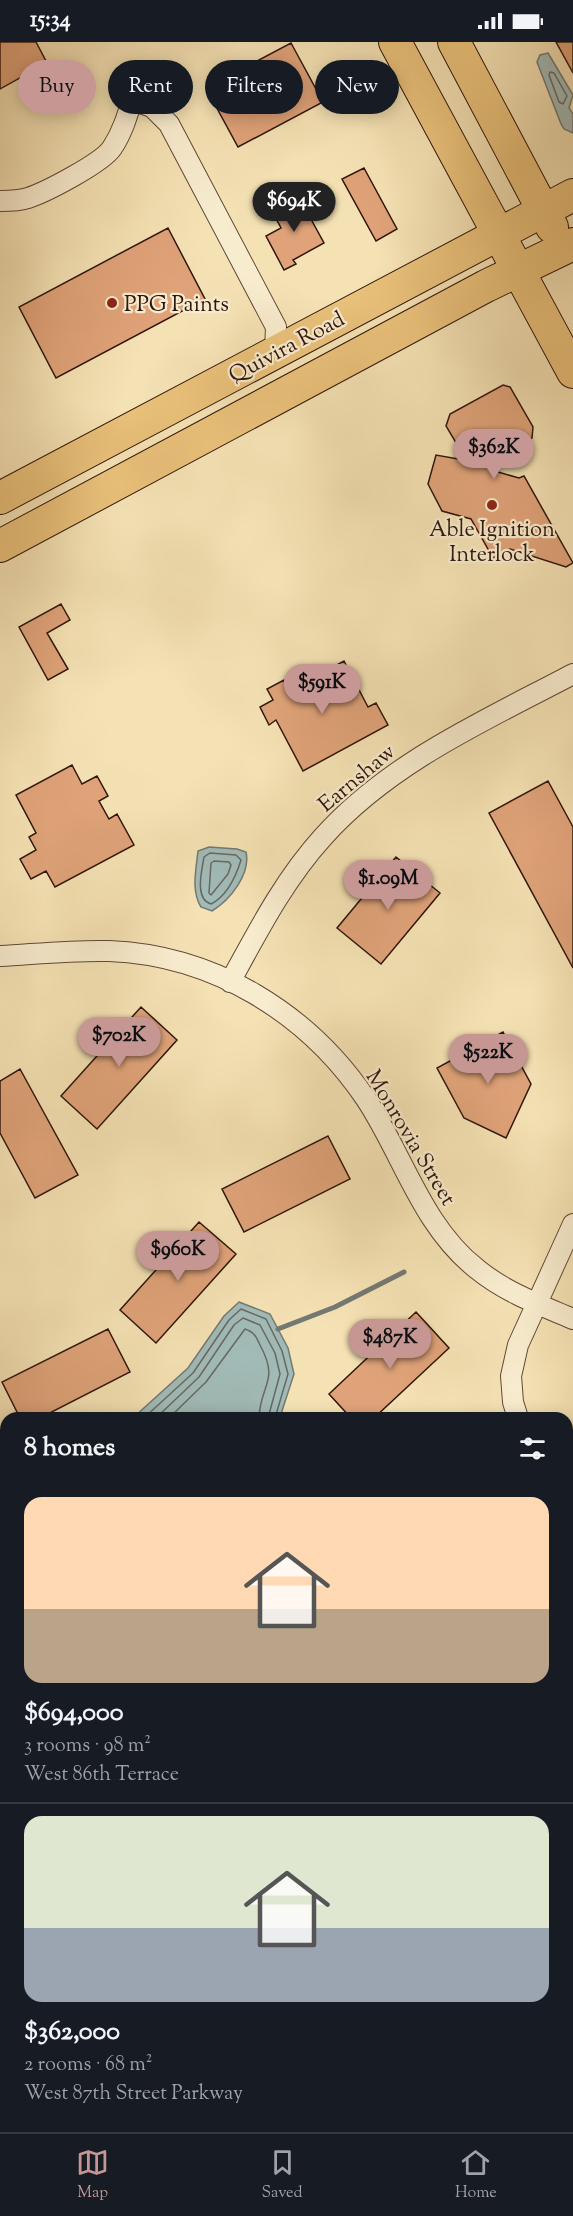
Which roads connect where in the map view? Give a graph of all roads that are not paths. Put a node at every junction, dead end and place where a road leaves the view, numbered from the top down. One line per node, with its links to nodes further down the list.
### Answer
1 (395, 42): 6 (main road)
2 (454, 42): 5 (main road)
3 (573, 195): 5 (main road, Quivira Road)
4 (0, 201): 9 (street)
5 (543, 210): 6 (main road, Quivira Road); 7 (main road)
6 (500, 234): 8 (main road); 9 (main road, Quivira Road)
7 (570, 253): 8 (main road, Quivira Road)
8 (518, 271): 10 (main road); 11 (main road, Quivira Road)
9 (275, 351): 11 (main road); 12 (main road, Quivira Road)
10 (573, 372)
11 (238, 418): 13 (main road, Quivira Road)
12 (0, 498)
13 (0, 546)
14 (573, 674): 16 (street, Earnshaw)
15 (0, 956): 16 (street, Monrovia Street)
16 (230, 982): 18 (street, Monrovia Street)
17 (573, 1224): 18 (street)
18 (537, 1304): 19 (street, Monrovia Street); 20 (street)
19 (573, 1319)
20 (516, 1412)

